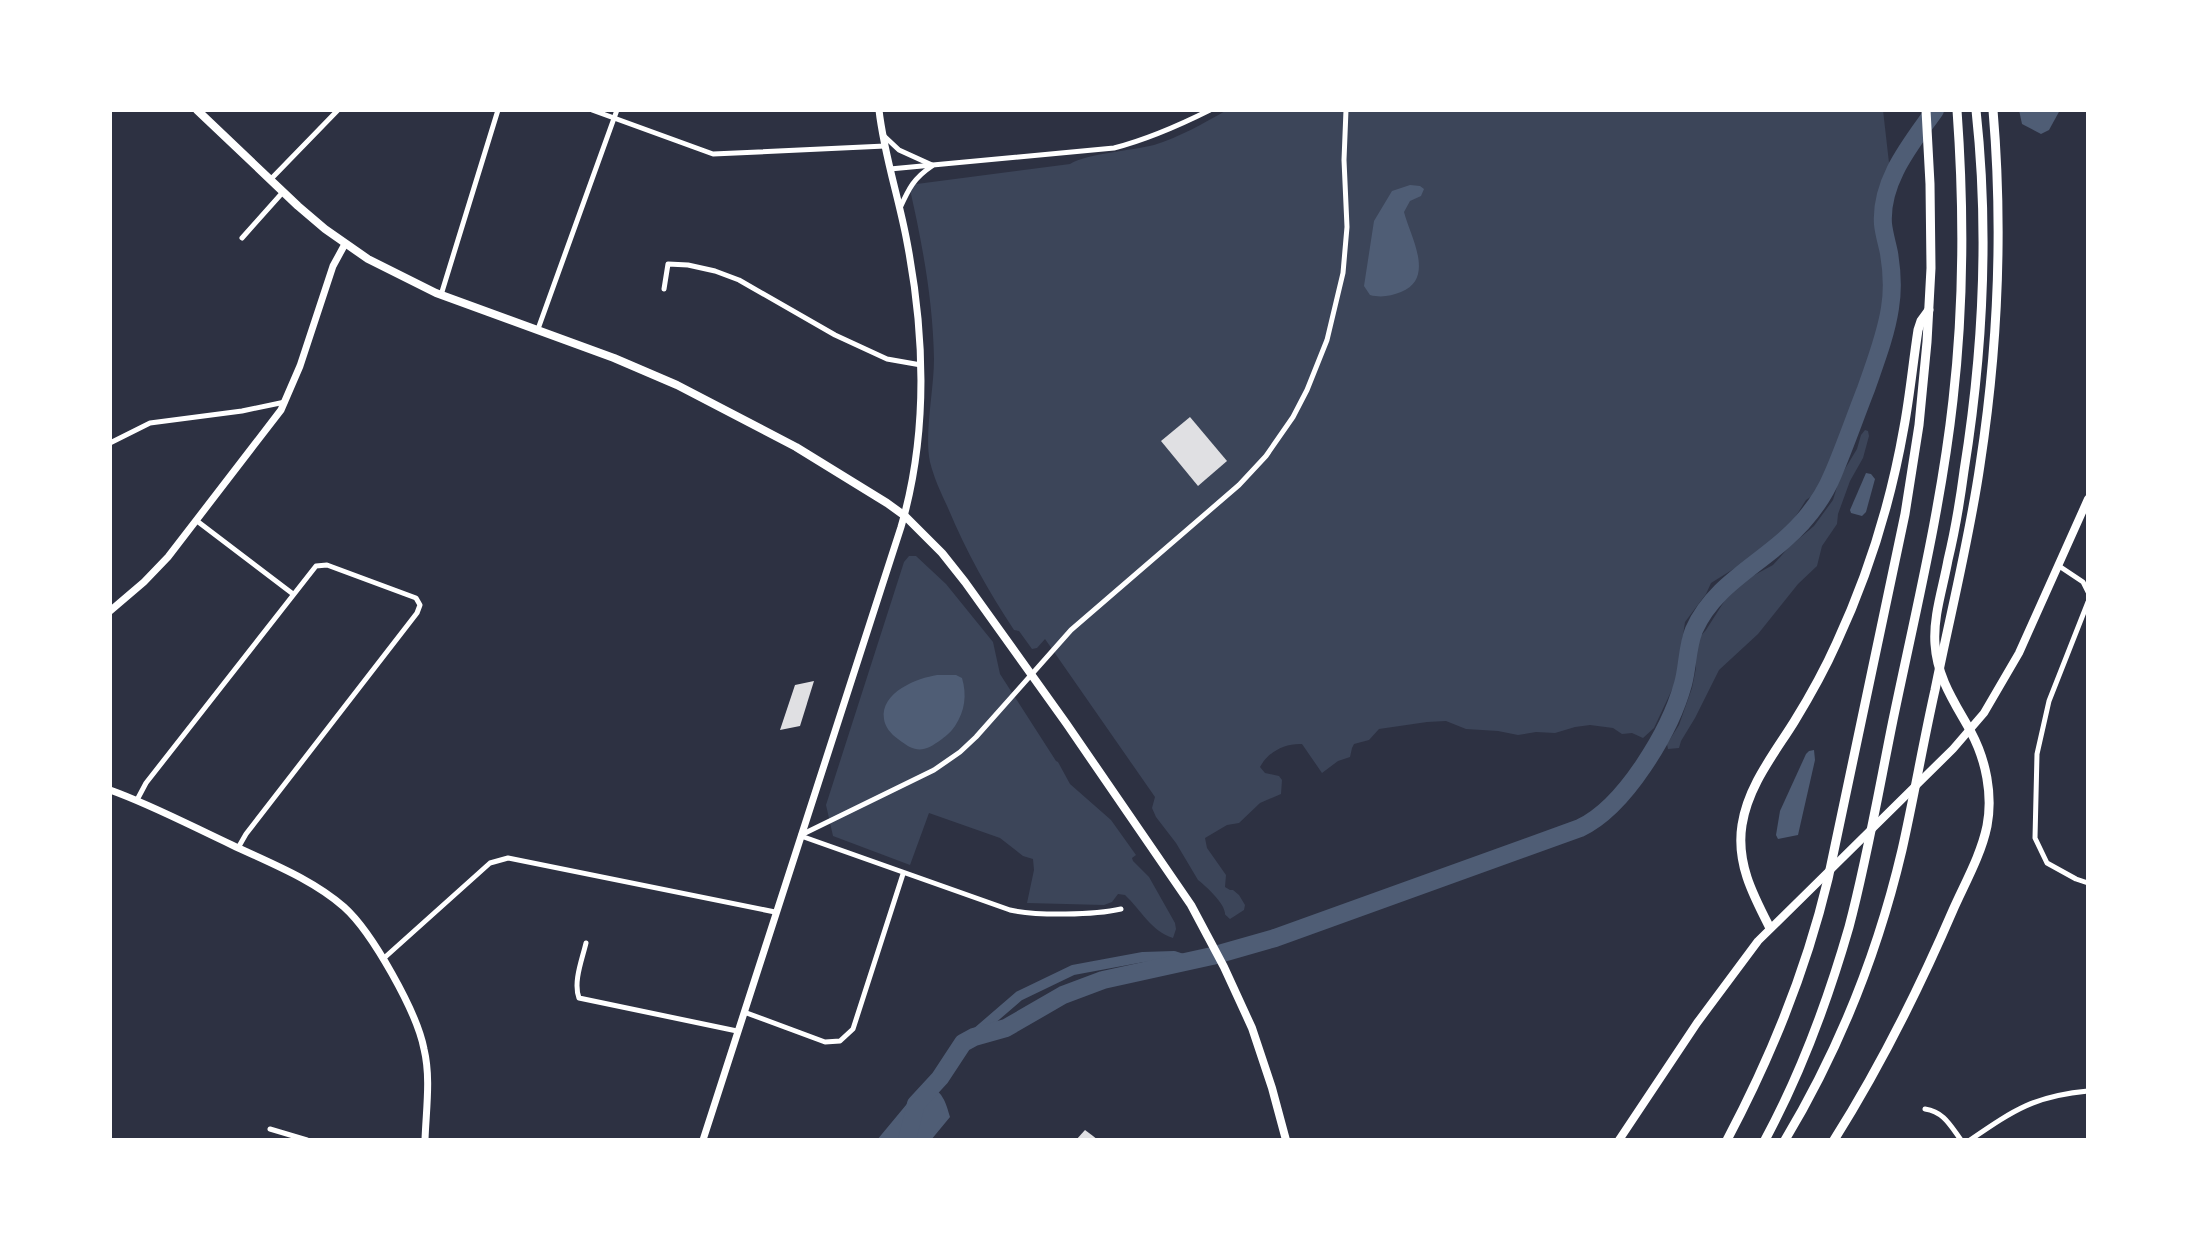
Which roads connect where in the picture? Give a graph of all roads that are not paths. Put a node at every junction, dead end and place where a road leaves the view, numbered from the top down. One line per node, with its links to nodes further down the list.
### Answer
1 (197, 110): 18 (main road)
2 (338, 110): 18 (street)
3 (498, 110): 24 (street)
4 (592, 110): 13 (street)
5 (617, 110): 13 (street)
6 (879, 110): 14 (main road)
7 (1210, 110): 16 (street)
8 (1346, 110): 41 (street)
9 (1926, 110): 25 (highway)
10 (1957, 110): 61 (highway)
11 (1976, 110): 38 (highway)
12 (1993, 110): 62 (highway)
13 (614, 118): 15 (street); 26 (street)
14 (883, 135): 15 (main road); 16 (street)
15 (885, 146): 17 (main road)
16 (933, 166): 17 (street); 20 (street)
17 (890, 169): 20 (main road)
18 (270, 180): 19 (main road)
19 (283, 192): 21 (street); 22 (main road)
20 (900, 209): 27 (main road)
21 (242, 238)
22 (345, 244): 24 (main road); 28 (main road)
23 (664, 289): 27 (street)
24 (441, 295): 26 (main road)
25 (1929, 310): 47 (highway); 60 (highway)
26 (538, 330): 31 (main road)
27 (921, 365): 31 (main road)
28 (286, 402): 29 (street); 32 (main road)
29 (110, 443)
30 (2088, 499): 33 (main road)
31 (905, 516): 41 (main road); 58 (main road)
32 (197, 521): 35 (street); 37 (main road)
33 (2059, 566): 34 (street); 38 (main road)
34 (2088, 592)
35 (293, 594): 40 (street); 42 (street)
36 (2088, 602): 44 (street)
37 (110, 611)
38 (1970, 730): 47 (main road); 63 (highway)
39 (110, 790): 40 (main road)
40 (137, 800): 42 (main road)
41 (800, 836): 43 (street); 46 (main road)
42 (238, 848): 49 (main road)
43 (904, 873): 45 (street); 50 (street)
44 (2088, 883)
45 (1121, 909)
46 (775, 912): 49 (street); 50 (main road)
47 (1770, 928): 59 (main road)
48 (586, 943): 51 (street)
49 (382, 960): 56 (main road)
50 (743, 1012): 51 (main road)
51 (737, 1031): 57 (main road)
52 (2088, 1091): 65 (street)
53 (1925, 1109): 64 (street)
54 (270, 1129): 55 (street)
55 (307, 1140)
56 (425, 1140)
57 (703, 1140)
58 (1286, 1140)
59 (1619, 1140)
60 (1727, 1140)
61 (1765, 1140)
62 (1785, 1140)
63 (1834, 1140)
64 (1961, 1140)
65 (1970, 1140)

